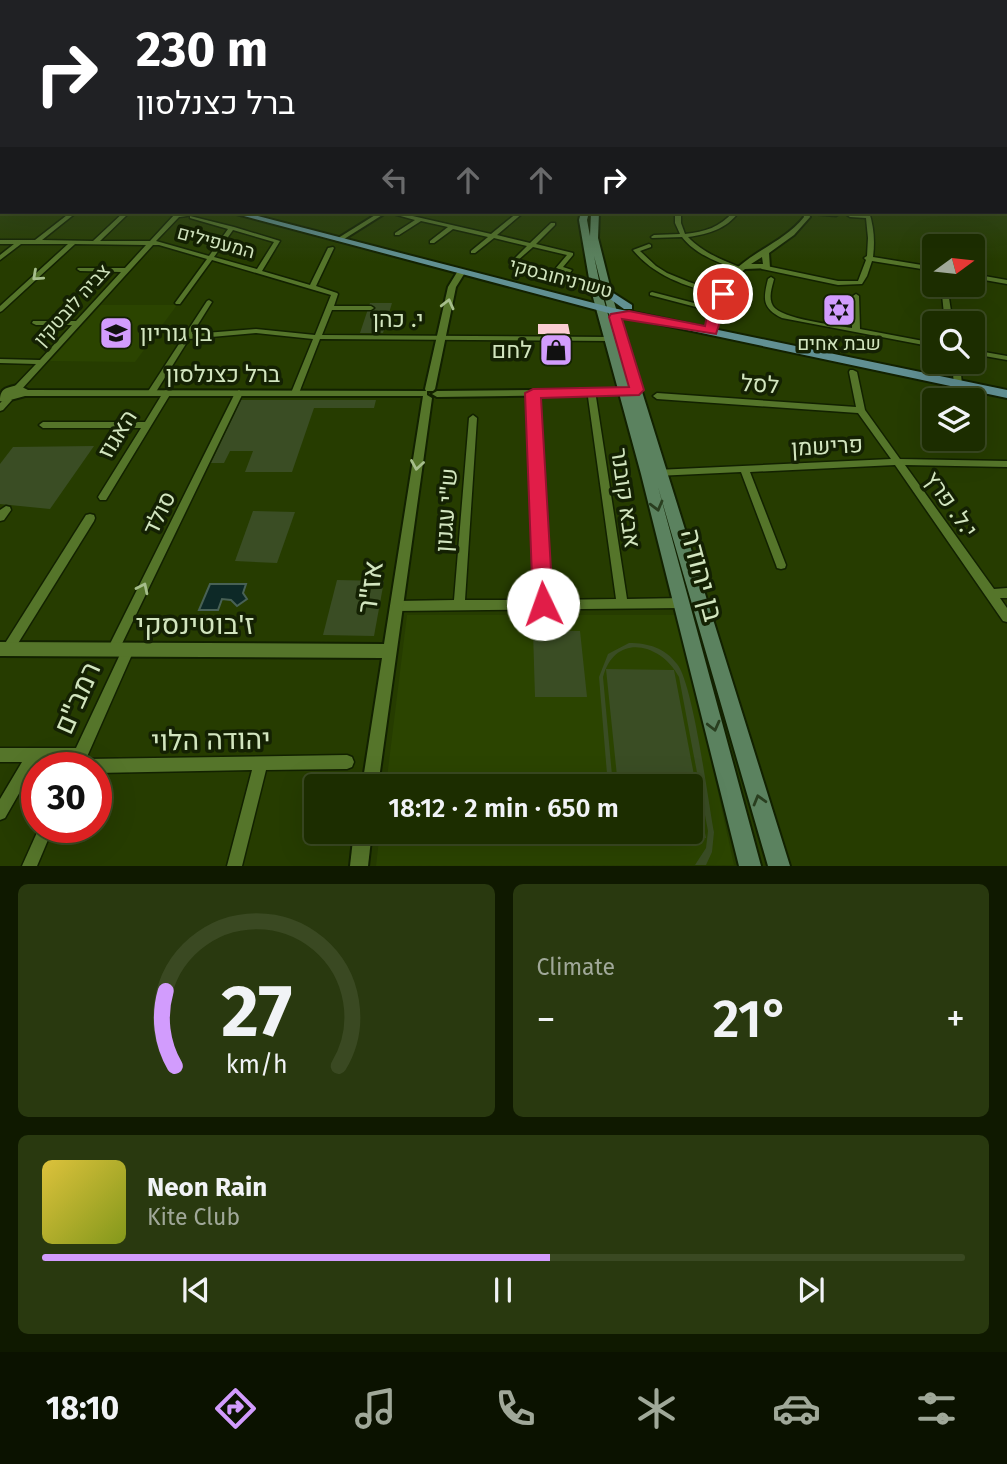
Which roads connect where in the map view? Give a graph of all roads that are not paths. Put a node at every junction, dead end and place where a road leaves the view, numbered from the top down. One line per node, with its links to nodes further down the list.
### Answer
1 (72, 214): 26 (street)
2 (125, 214): 29 (street)
3 (240, 214): 23 (main road, טשרניחובסקי)
4 (257, 214): 23 (main road, טשרניחובסקי)
5 (383, 214): 23 (street)
6 (396, 214): 15 (street)
7 (519, 214): 21 (street)
8 (584, 214): 55 (main road)
9 (595, 214): 55 (main road)
10 (678, 214): 20 (street)
11 (735, 214): 20 (street)
12 (806, 214): 38 (street)
13 (867, 214): 14 (street); 36 (street)
14 (850, 215)
15 (420, 219): 17 (street); 19 (street)
16 (553, 224): 31 (street)
17 (453, 226): 21 (street); 28 (street)
18 (232, 228): 30 (street, צביה לובטקין); 34 (street); 42 (street)
19 (397, 234)
20 (683, 235): 22 (street); 38 (street)
21 (493, 236): 31 (street); 33 (street)
22 (654, 237)
23 (338, 241): 43 (main road, טשרניחובסקי); 48 (street); 52 (main road, טשרניחובסקי)
24 (0, 242): 25 (street, המעפילים)
25 (20, 242): 26 (street, המעפילים); 35 (street)
26 (37, 242): 27 (street, המעפילים)
27 (74, 242): 29 (street, המעפילים); 58 (street, one-way to 58)
28 (432, 242)
29 (95, 243): 30 (street, המעפילים)
30 (149, 243): 34 (street, המעפילים); 41 (street, צביה לובטקין)
31 (532, 245): 37 (street); 44 (street)
32 (649, 246): 50 (street)
33 (473, 253)
34 (211, 257): 42 (street, המעפילים); 54 (street)
35 (0, 258)
36 (867, 258): 38 (street); 39 (street)
37 (517, 259)
38 (756, 263): 50 (street)
39 (922, 267)
40 (80, 270): 41 (street)
41 (125, 270): 62 (street, צביה לובטקין)
42 (259, 271): 48 (street, המעפילים)
43 (462, 271): 52 (main road, טשרניחובסקי); 67 (street, אז"ר, one-way to 43)
44 (563, 278)
45 (985, 278): 47 (street)
46 (771, 279): 64 (street)
47 (1007, 282)
48 (313, 286): 56 (street, המעפילים)
49 (652, 294): 59 (street)
50 (723, 294): 59 (street)
51 (856, 296): 64 (street)
52 (586, 300): 55 (main road); 55 (main road)
53 (209, 302): 65 (street)
54 (178, 303)
55 (605, 305): 60 (main road); 60 (main road); 68 (main road, בן יהודה); 79 (main road, בן יהודה)
56 (330, 308): 57 (street); 66 (street)
57 (371, 308)
58 (0, 310)
59 (715, 310): 63 (street)
60 (628, 311): 63 (main road, טשרניחובסקי)
61 (36, 323): 62 (street)
62 (77, 323): 73 (street, צביה לובטקין)
63 (712, 328): 76 (main road, טשרניחובסקי)
64 (856, 331): 69 (street)
65 (187, 337): 66 (street, י. כהן); 80 (street)
66 (318, 337): 67 (street, י. כהן); 83 (street)
67 (439, 339): 68 (street, י. כהן); 84 (street, אז"ר)
68 (610, 339): 79 (main road, בן יהודה)
69 (922, 343)
70 (985, 354): 71 (street)
71 (1007, 358)
72 (0, 361): 73 (street)
73 (42, 362): 78 (street, צביה לובטקין)
74 (853, 372): 91 (street, י.ל. פרץ)
75 (957, 374): 76 (street)
76 (957, 381): 77 (main road, טשרניחובסקי); 86 (main road, טשרניחובסקי)
77 (1007, 387)
78 (20, 391): 80 (street, ברל כצנלסון); 87 (street)
79 (631, 391): 85 (street, ברל כצנלסון); 98 (main road, בן יהודה)
80 (150, 393): 81 (street, ברל כצנלסון)
81 (167, 393): 82 (street, ברל כצנלסון); 94 (street, האגוז)
82 (239, 393): 83 (street, ברל כצנלסון); 111 (street, סולד, one-way to 82)
83 (295, 393): 84 (street, ברל כצנלסון)
84 (429, 393): 85 (street, ברל כצנלסון); 108 (street, אז"ר, one-way to 108)
85 (533, 393): 105 (street)
86 (1007, 394)
87 (4, 396): 90 (street)
88 (657, 396): 91 (street, לסל)
89 (592, 397): 106 (street, אבא קובנר)
90 (0, 408)
91 (861, 410): 95 (street, י.ל. פרץ)
92 (473, 418): 107 (street, ש"י עגנון)
93 (43, 425): 94 (street)
94 (148, 425): 99 (street, האגוז)
95 (898, 462): 96 (street, פרישמן); 97 (street, פרישמן); 103 (street, י.ל. פרץ)
96 (1007, 464)
97 (744, 469): 98 (street, פרישמן); 101 (street)
98 (656, 473): 104 (main road, בן יהודה, one-way to 104); 128 (main road, בן יהודה, one-way to 98)
99 (103, 497)
100 (90, 518): 110 (street)
101 (781, 565)
102 (1007, 593): 103 (street)
103 (990, 594): 109 (street, י.ל. פרץ)
104 (683, 603): 106 (street); 127 (main road, בן יהודה, one-way to 127)
105 (543, 604): 106 (street); 107 (street)
106 (622, 604)
107 (458, 605): 108 (street)
108 (396, 606): 112 (street, אז"ר)
109 (1007, 617)
110 (4, 649): 111 (street, ז'בוטינסקי)
111 (121, 650): 112 (street, ז'בוטינסקי); 113 (street, רמב"ם)
112 (389, 651): 119 (street, אז"ר)
113 (81, 752)
114 (0, 755): 115 (street, יהודה הלוי)
115 (21, 755)
116 (347, 762): 118 (street, יהודה הלוי)
117 (112, 763): 118 (street, יהודה הלוי)
118 (260, 765): 125 (street)
119 (372, 774)
120 (21, 776): 121 (street)
121 (0, 813)
122 (39, 843): 124 (street)
123 (362, 844): 126 (street)
124 (29, 866)
125 (234, 866)
126 (359, 866)
127 (750, 866)
128 (779, 866)

